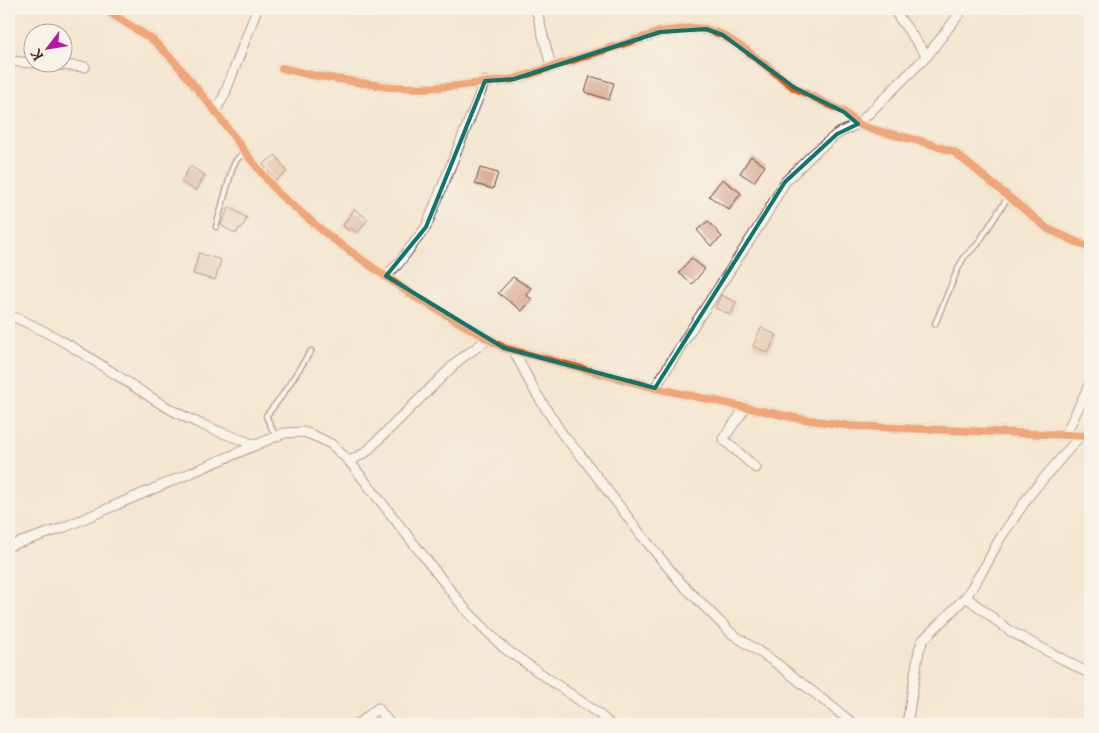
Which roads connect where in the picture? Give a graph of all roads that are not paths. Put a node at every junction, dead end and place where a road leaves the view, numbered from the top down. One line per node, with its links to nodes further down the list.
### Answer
1 (104, 9): 12 (street)
2 (257, 9): 12 (street)
3 (536, 9): 8 (street)
4 (893, 9): 6 (street)
5 (963, 9): 6 (street)
6 (927, 56): 13 (street)
7 (9, 61): 9 (street)
8 (551, 66): 11 (street); 13 (street)
9 (85, 67)
10 (282, 68): 11 (street)
11 (485, 81): 18 (street)
12 (215, 111): 14 (street)
13 (858, 124): 15 (street); 25 (street)
14 (245, 152): 16 (lane); 18 (street)
15 (1008, 196): 17 (street); 20 (lane)
16 (216, 227)
17 (1090, 248)
18 (386, 276): 21 (street)
19 (9, 315): 30 (street)
20 (935, 324)
21 (487, 340): 23 (street); 31 (street)
22 (311, 351): 29 (lane)
23 (514, 351): 25 (street); 39 (street)
24 (1090, 383): 27 (street)
25 (655, 388): 26 (street)
26 (746, 407): 27 (street); 32 (street)
27 (1066, 434): 28 (street)
28 (1086, 435): 34 (street)
29 (276, 437): 30 (street); 31 (street)
30 (256, 445): 33 (street)
31 (349, 461): 38 (street)
32 (756, 468)
33 (9, 546)
34 (966, 597): 35 (street); 40 (street)
35 (1090, 674)
36 (358, 724): 37 (street)
37 (390, 724)
38 (610, 724)
39 (854, 724)
40 (906, 724)

